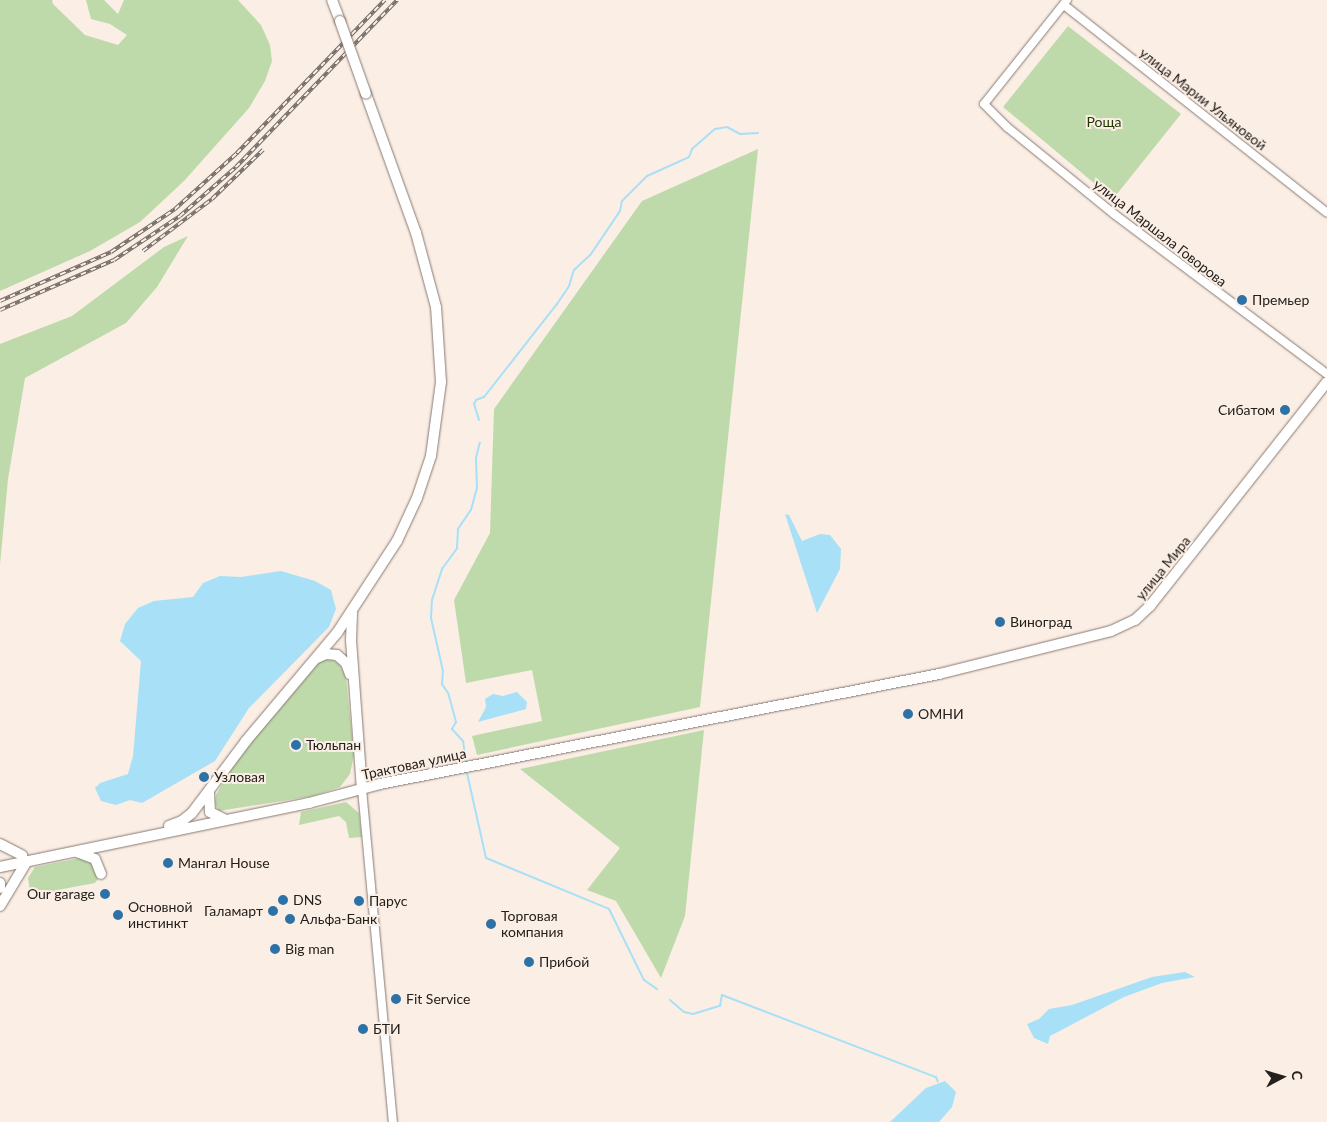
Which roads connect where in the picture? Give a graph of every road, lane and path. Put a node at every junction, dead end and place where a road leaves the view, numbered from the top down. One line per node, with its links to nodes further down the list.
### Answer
1 (332, 0): 6 (main road, Трактовая улица, bridge)
2 (1066, 2): 3 (street, улица Марии Ульяновой); 4 (street, улица Маршала Говорова)
3 (1327, 213)
4 (1327, 374)
5 (1327, 382): 8 (main road, улица Мира)
6 (355, 605): 7 (main road, Трактовая улица); 9 (main road)
7 (315, 660): 9 (main road); 11 (main road, Трактовая улица)
8 (835, 694): 10 (main road, Трактовая улица)
9 (355, 699): 10 (main road)
10 (362, 789): 12 (main road, Трактовая улица); 22 (street)
11 (209, 793): 12 (main road); 15 (main road, Трактовая улица)
12 (227, 819): 14 (main road, Трактовая улица)
13 (0, 844): 15 (main road)
14 (74, 852): 15 (main road, Трактовая улица); 18 (main road)
15 (25, 858): 16 (main road, Трактовая улица); 17 (main road, Трактовая улица); 21 (main road)
16 (0, 860)
17 (0, 867)
18 (101, 874)
19 (0, 883): 20 (main road)
20 (0, 888)
21 (0, 906)
22 (393, 1122)

